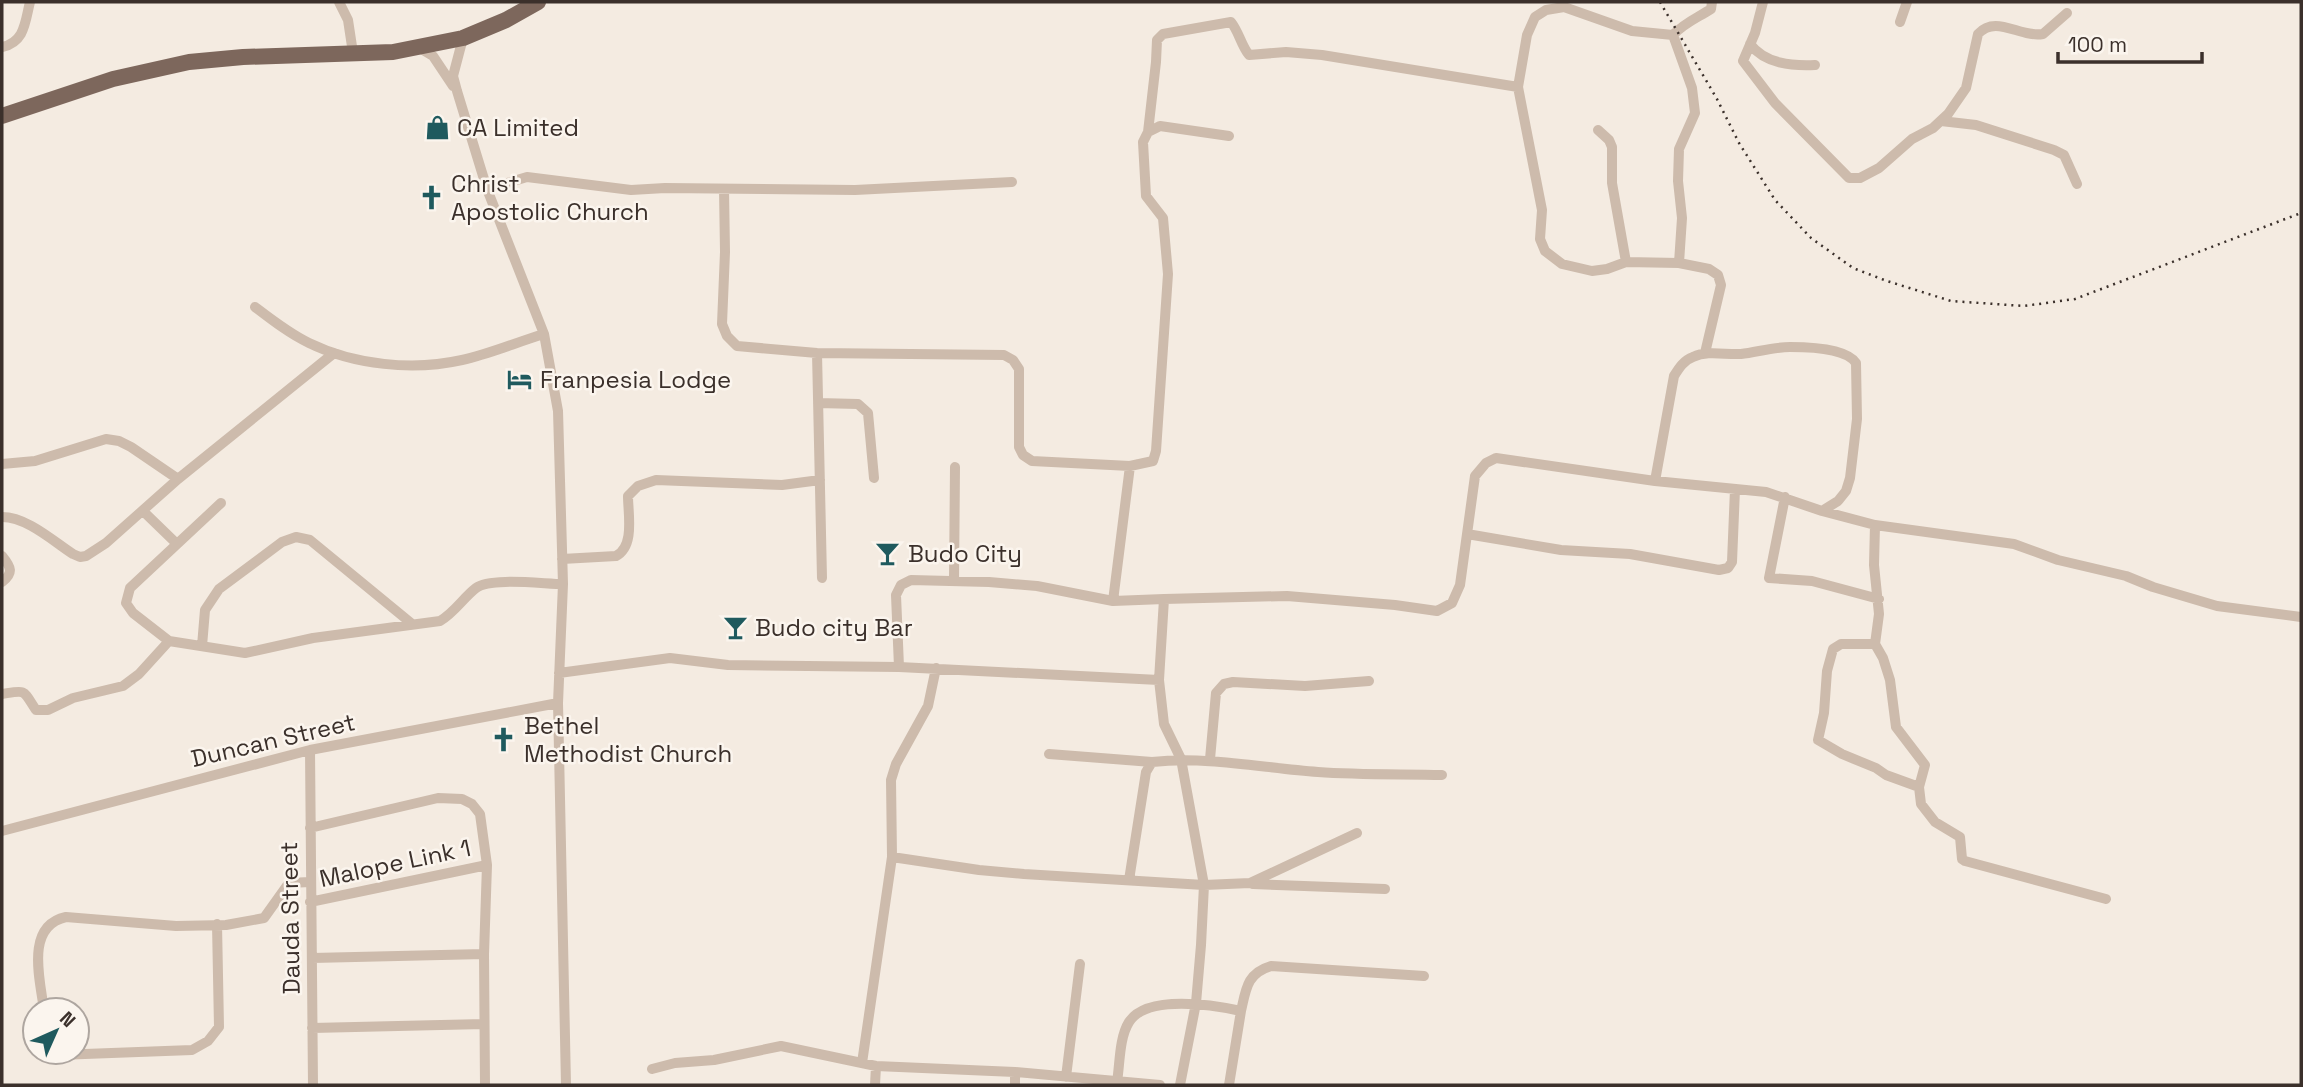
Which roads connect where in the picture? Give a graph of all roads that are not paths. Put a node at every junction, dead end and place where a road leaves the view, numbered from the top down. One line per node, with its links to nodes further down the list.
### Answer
1 (30, 2): 12 (street)
2 (339, 2): 14 (street)
3 (538, 2): 10 (main road)
4 (1712, 2): 9 (street)
5 (1763, 2): 11 (street)
6 (1908, 2): 8 (street)
7 (2067, 13): 19 (street)
8 (1900, 22)
9 (1674, 35): 16 (street); 28 (street)
10 (463, 38): 13 (main road); 17 (street)
11 (1750, 44): 15 (street); 19 (street)
12 (2, 47)
13 (418, 47): 14 (main road); 17 (street)
14 (353, 53): 18 (main road)
15 (1815, 65)
16 (1518, 87): 21 (street); 27 (street)
17 (457, 91): 25 (street)
18 (2, 116)
19 (1941, 121): 24 (street)
20 (1598, 130): 27 (street)
21 (1148, 132): 22 (street); 36 (street)
22 (1229, 136)
23 (1012, 183): 26 (street)
24 (2077, 184)
25 (487, 189): 26 (street); 30 (street)
26 (724, 189): 31 (street)
27 (1626, 262): 28 (street)
28 (1679, 262): 32 (street)
29 (255, 307): 33 (street)
30 (544, 334): 33 (street); 52 (street)
31 (817, 353): 34 (street); 36 (street)
32 (1705, 353): 41 (street); 45 (street)
33 (334, 354): 39 (street)
34 (818, 403): 38 (street); 40 (street)
35 (2, 464): 39 (street)
36 (1130, 466): 59 (street)
37 (955, 467): 54 (street)
38 (874, 478)
39 (178, 479): 46 (street)
40 (820, 480): 52 (street); 53 (street)
41 (1655, 481): 42 (street); 49 (street)
42 (1735, 489): 43 (street); 49 (street)
43 (1785, 497): 45 (street); 58 (street)
44 (220, 503): 50 (street)
45 (1822, 511): 48 (street)
46 (144, 512): 47 (street); 50 (street)
47 (2, 517)
48 (1875, 525): 58 (street); 60 (street)
49 (1467, 534): 57 (street)
50 (177, 544): 62 (street)
51 (2, 556): 55 (street)
52 (562, 559): 56 (street)
53 (822, 578)
54 (954, 581): 59 (street); 65 (street)
55 (2, 582)
56 (563, 584): 61 (street); 67 (street)
57 (1164, 599): 59 (street); 68 (street)
58 (1879, 599): 63 (street)
59 (1113, 601)
60 (2301, 617)
61 (411, 623): 64 (street); 64 (street)
62 (169, 642): 64 (street); 70 (street)
63 (1875, 644): 78 (street); 78 (street)
64 (202, 646)
65 (899, 667): 66 (street); 67 (street)
66 (936, 668): 68 (street); 82 (street)
67 (559, 673): 71 (street)
68 (1159, 680): 74 (street)
69 (1369, 681): 75 (street)
70 (2, 694)
71 (558, 703): 72 (street, Duncan Street); 110 (street)
72 (310, 750): 79 (street, Dauda Street); 80 (street, Duncan Street)
73 (1049, 754): 76 (street)
74 (1181, 759): 75 (street); 76 (street); 87 (street)
75 (1210, 759): 77 (street)
76 (1152, 762): 84 (street)
77 (1442, 775)
78 (1919, 787): 89 (street)
79 (310, 828): 83 (street); 85 (street, Dauda Street)
80 (2, 831)
81 (1357, 833): 86 (street)
82 (892, 857): 84 (street); 102 (street)
83 (488, 865): 90 (street, Malope Link 1); 92 (street)
84 (1129, 880): 87 (street)
85 (310, 881): 90 (street, Dauda Street); 91 (street)
86 (1250, 884): 87 (street); 88 (street)
87 (1203, 885): 97 (street)
88 (1385, 889)
89 (2106, 899)
90 (310, 902): 93 (street, Dauda Street)
91 (216, 924): 96 (street); 101 (street)
92 (484, 954): 93 (street); 99 (street)
93 (312, 958): 100 (street, Dauda Street)
94 (1080, 964): 106 (street)
95 (1424, 976): 98 (street)
96 (42, 996)
97 (1196, 1003): 98 (street); 107 (street); 114 (street)
98 (1241, 1011): 115 (street)
99 (484, 1024): 100 (street); 109 (street)
100 (312, 1028): 108 (street, Dauda Street)
101 (91, 1054)
102 (863, 1063): 103 (street); 104 (street)
103 (876, 1066): 105 (street); 111 (street)
104 (652, 1069)
105 (1015, 1072): 106 (street); 112 (street)
106 (1066, 1077): 107 (street)
107 (1117, 1082): 113 (street)
108 (313, 1085)
109 (485, 1085)
110 (566, 1085)
111 (875, 1085)
112 (1015, 1085)
113 (1160, 1085)
114 (1180, 1085)
115 (1229, 1085)

